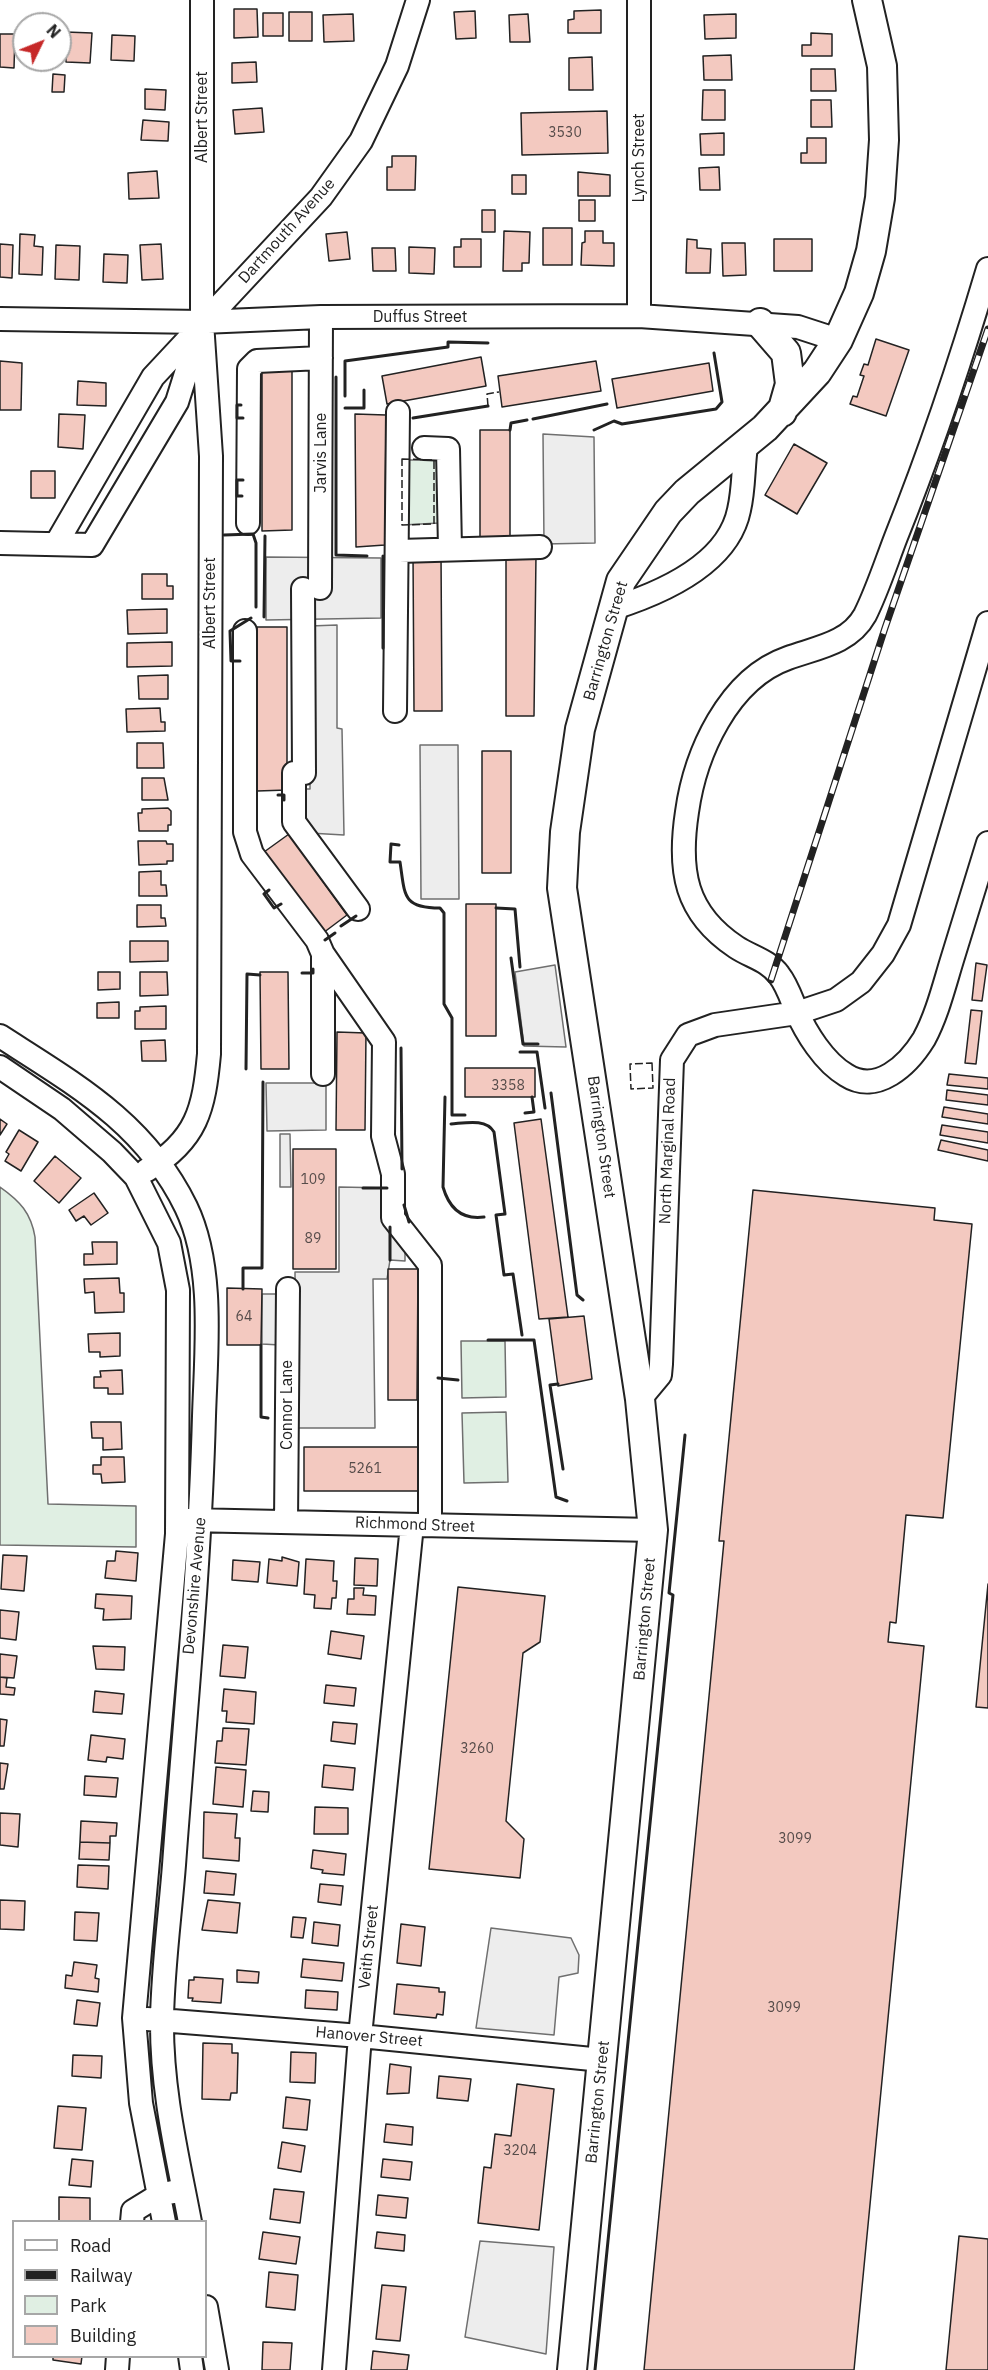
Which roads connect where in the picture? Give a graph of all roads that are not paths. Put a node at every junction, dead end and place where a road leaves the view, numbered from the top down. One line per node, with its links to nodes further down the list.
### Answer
1 (202, 0): 9 (street, Albert Street)
2 (418, 0): 9 (street, Dartmouth Avenue)
3 (639, 0): 6 (street, Lynch Street)
4 (867, 0): 11 (main road, Barrington Street)
5 (988, 269): 30 (street)
6 (639, 316): 7 (street, Duffus Street); 10 (street, Duffus Street)
7 (321, 317): 9 (street, Duffus Street); 12 (street, Jarvis Lane)
8 (0, 319): 9 (street, Duffus Street)
9 (202, 322): 19 (street, Dartmouth Avenue); 19 (street, Dartmouth Avenue); 34 (street, Albert Street)
10 (760, 324): 11 (street, Duffus Street); 14 (main road)
11 (838, 340): 14 (main road, Barrington Street)
12 (321, 358): 17 (street); 28 (street, Jarvis Lane)
13 (398, 412): 22 (street)
14 (782, 412): 15 (main road, Barrington Street)
15 (746, 446): 23 (main road, Barrington Street); 23 (street)
16 (424, 448): 21 (street)
17 (248, 523)
18 (0, 543): 19 (street)
19 (56, 544)
20 (540, 547): 21 (street)
21 (450, 549): 22 (street)
22 (399, 551): 26 (street)
23 (614, 608): 37 (main road, Barrington Street)
24 (988, 623): 30 (street, North Marginal Road)
25 (245, 631): 29 (street, Veith Street)
26 (395, 711)
27 (988, 843): 30 (street)
28 (358, 909)
29 (323, 954): 33 (street); 41 (street, Veith Street)
30 (797, 1013): 37 (street, North Marginal Road)
31 (0, 1036): 34 (street, Devonshire Avenue)
32 (0, 1067): 35 (street, Devonshire Avenue)
33 (323, 1074)
34 (160, 1162): 35 (street, Albert Street); 39 (street, Devonshire Avenue)
35 (136, 1177): 38 (street, Devonshire Avenue)
36 (288, 1289): 40 (street, Connor Lane)
37 (640, 1399): 42 (main road, Barrington Street)
38 (178, 1520): 39 (street, Richmond Street); 43 (street, Devonshire Avenue)
39 (201, 1520): 40 (street, Richmond Street); 44 (street, Devonshire Avenue)
40 (286, 1521): 41 (street, Richmond Street)
41 (421, 1525): 42 (street, Richmond Street); 45 (street, Veith Street)
42 (652, 1530): 46 (main road, Barrington Street)
43 (134, 2018): 44 (street, Hanover Street); 48 (street, Devonshire Avenue)
44 (162, 2019): 45 (street, Hanover Street); 47 (street, Devonshire Avenue)
45 (360, 2036): 46 (street, Hanover Street); 54 (street, Veith Street)
46 (603, 2060): 55 (main road, Barrington Street)
47 (184, 2191): 48 (street); 51 (street, Devonshire Avenue)
48 (159, 2195): 49 (street); 50 (street, Devonshire Avenue)
49 (132, 2220)
50 (164, 2220)
51 (189, 2220)
52 (207, 2313): 53 (street)
53 (217, 2370)
54 (334, 2370)
55 (572, 2370)

